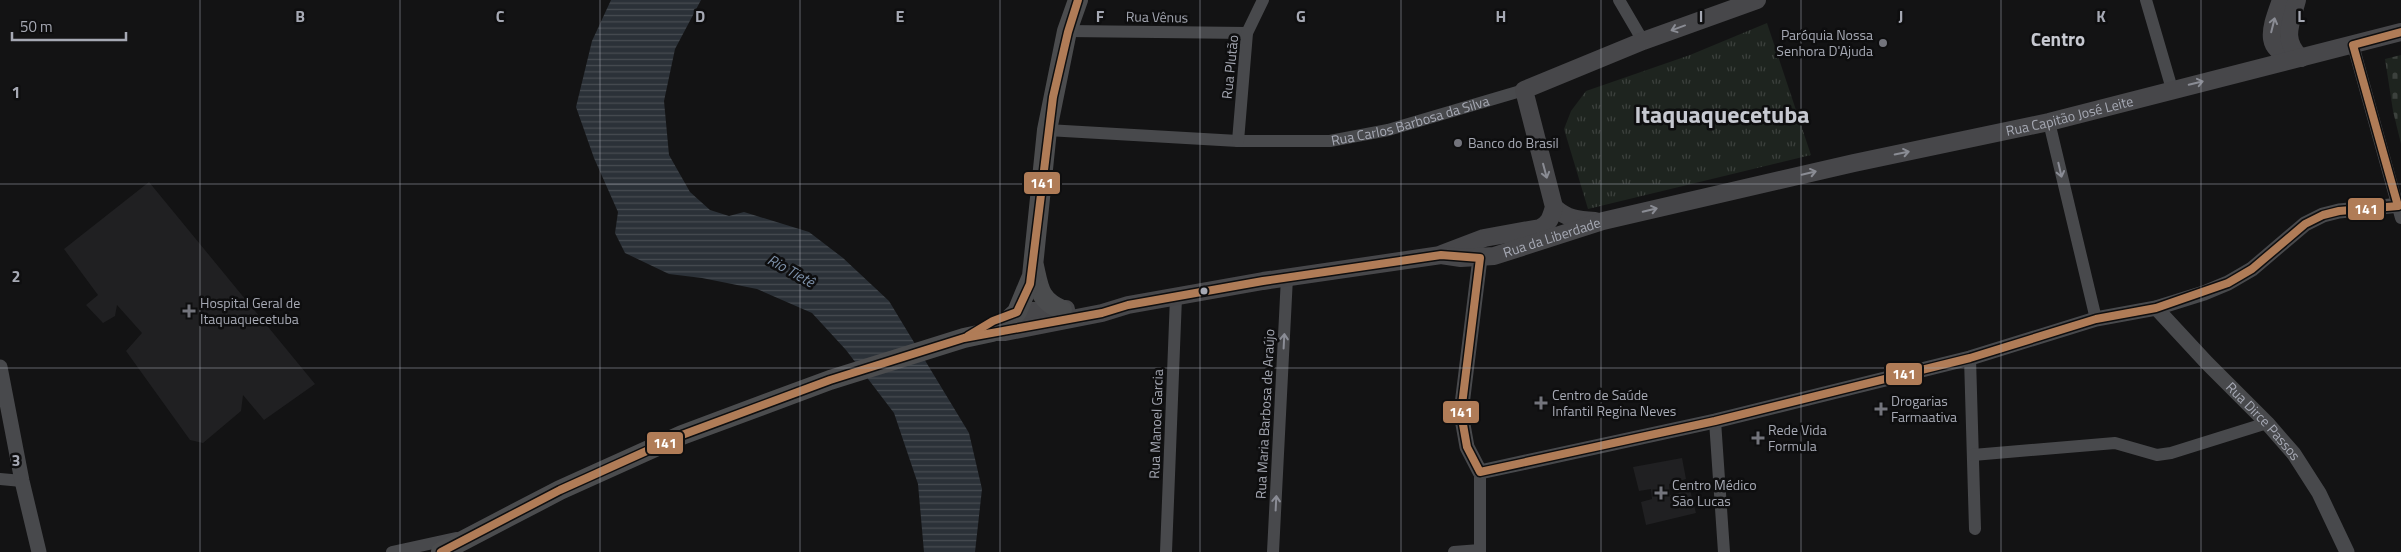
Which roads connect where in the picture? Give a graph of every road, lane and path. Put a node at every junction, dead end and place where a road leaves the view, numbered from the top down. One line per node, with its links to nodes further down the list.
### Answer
1 (1078, 0): 8 (main road)
2 (1263, 0): 10 (street, Rua Plutão)
3 (1620, 0): 11 (street)
4 (1757, 0): 11 (main road, Rua Carlos Barbosa da Silva, one-way to 11)
5 (2146, 0): 16 (street)
6 (2281, 0): 13 (main road, one-way to 6)
7 (2297, 0): 14 (main road)
8 (1067, 31): 10 (street, Rua Vênus); 19 (main road)
9 (2401, 32): 12 (main road, Rua Capitão José Leite)
10 (1247, 33): 20 (street, Rua Plutão)
11 (1643, 41): 17 (main road, Rua Carlos Barbosa da Silva)
12 (2354, 45): 14 (main road, Rua Capitão José Leite); 23 (street)
13 (2276, 49): 14 (main road); 15 (main road)
14 (2301, 58): 15 (main road, Rua Capitão José Leite)
15 (2255, 69): 16 (main road, Rua Capitão José Leite, one-way to 15)
16 (2172, 89): 18 (main road, Rua Capitão José Leite)
17 (1524, 90): 20 (street, Rua Carlos Barbosa da Silva); 22 (main road, one-way to 22)
18 (2049, 122): 21 (main road, Rua Capitão José Leite, one-way to 18); 35 (street, one-way to 35)
19 (1047, 130): 20 (street, Rua Carlos Barbosa da Silva); 28 (main road)
20 (1238, 141)
21 (1854, 163): 24 (main road, Rua da Liberdade, one-way to 21)
22 (1554, 206): 24 (main road); 25 (main road)
23 (2400, 210): 32 (street)
24 (1603, 221): 27 (main road, Rua da Liberdade)
25 (1529, 231): 26 (main road); 27 (main road)
26 (1441, 255): 27 (main road, Rua da Liberdade); 29 (main road, Rua da Liberdade)
27 (1480, 258): 43 (street)
28 (1034, 264): 33 (main road); 34 (main road)
29 (1287, 277): 30 (main road, Rua da Liberdade); 53 (street, Rua Maria Barbosa de Araújo, one-way to 29)
30 (1176, 296): 31 (main road, Rua da Liberdade); 52 (street, Rua Manoel Garcia)
31 (1128, 305): 33 (main road, Rua da Liberdade); 36 (main road, Rua da Liberdade)
32 (2156, 308): 35 (street); 41 (street, Rua Dirce Passos)
33 (1062, 310): 34 (main road, Rua da Liberdade)
34 (1017, 312): 36 (main road); 37 (main road)
35 (2096, 319): 38 (street)
36 (992, 332): 37 (main road)
37 (959, 340): 47 (main road)
38 (1970, 358): 40 (street); 42 (street)
39 (0, 368): 45 (street)
40 (1715, 421): 43 (street); 55 (street)
41 (2267, 423): 42 (street); 56 (street, Rua Dirce Passos)
42 (1973, 455): 46 (street)
43 (1480, 472): 48 (street)
44 (0, 479): 45 (street)
45 (22, 481): 49 (street)
46 (1975, 529)
47 (480, 533): 50 (street); 51 (main road)
48 (1480, 551): 54 (street)
49 (39, 552)
50 (392, 552)
51 (442, 552)
52 (1166, 552)
53 (1273, 552)
54 (1454, 552)
55 (1724, 552)
56 (2347, 552)

